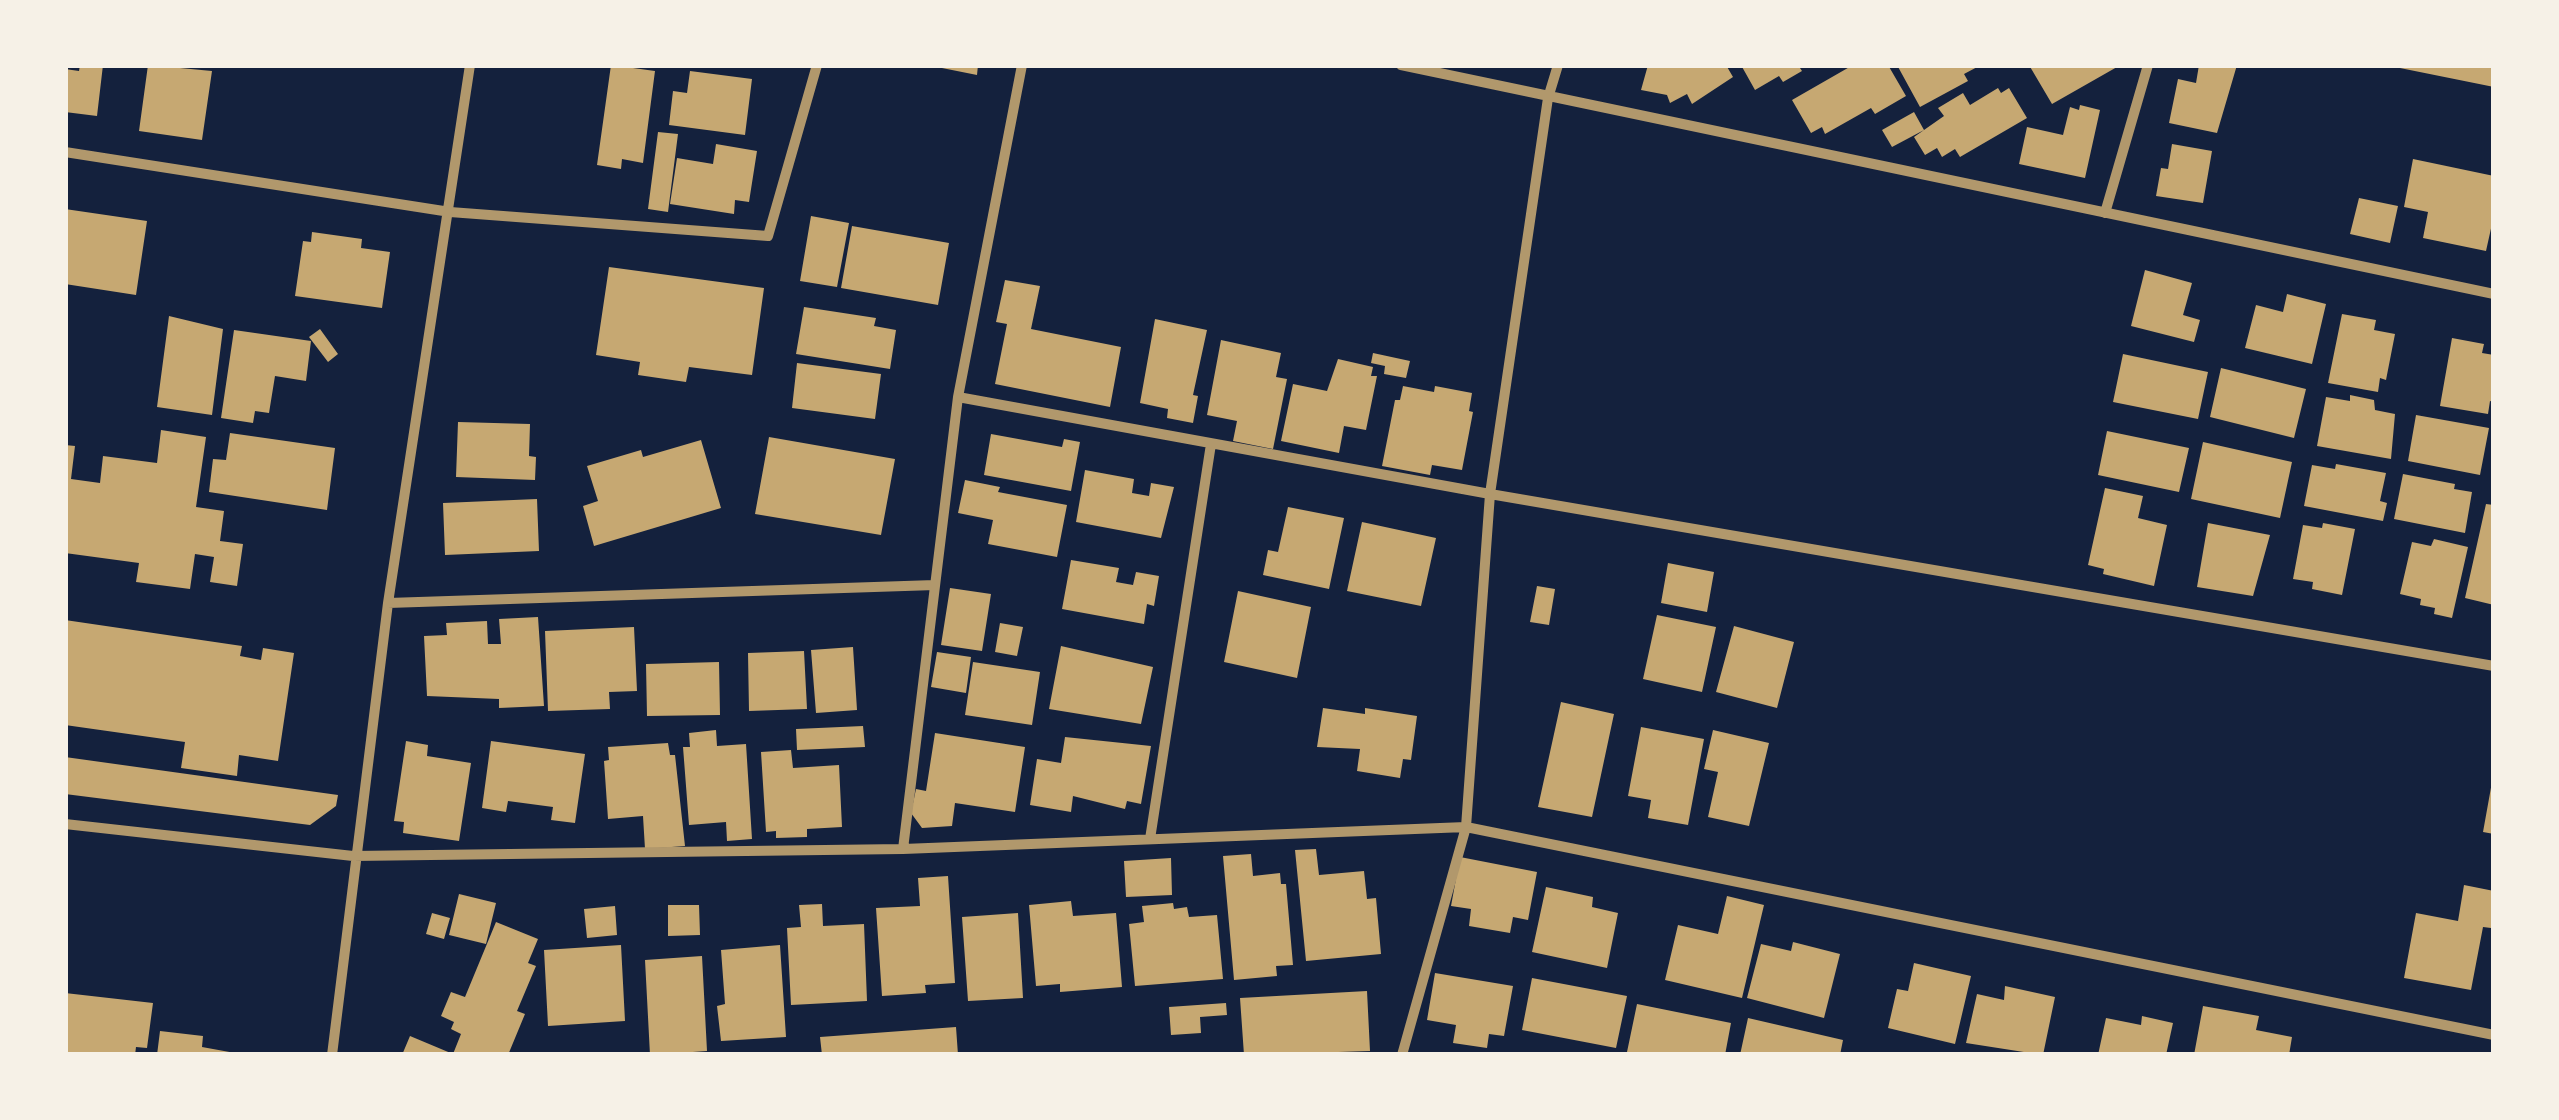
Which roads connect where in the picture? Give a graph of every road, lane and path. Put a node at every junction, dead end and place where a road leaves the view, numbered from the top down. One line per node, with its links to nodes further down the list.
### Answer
1 (470, 65): 9 (street)
2 (817, 65): 9 (street)
3 (1022, 65): 12 (street)
4 (1401, 65): 7 (street)
5 (1558, 65): 7 (street)
6 (2148, 65): 10 (street)
7 (1548, 98): 10 (street); 14 (street)
8 (65, 152): 9 (street)
9 (450, 212): 16 (street)
10 (2106, 213): 11 (street)
11 (2494, 294)
12 (958, 397): 13 (street); 15 (street)
13 (1211, 444): 14 (street); 20 (street)
14 (1490, 494): 17 (street); 19 (street)
15 (935, 585): 16 (street); 21 (street)
16 (388, 603): 22 (street)
17 (2494, 666)
18 (65, 824): 22 (street)
19 (1466, 828): 20 (street); 23 (street); 25 (street)
20 (1150, 839): 21 (street)
21 (903, 849): 22 (street)
22 (354, 856): 24 (street)
23 (2494, 1034)
24 (332, 1055)
25 (1402, 1055)

